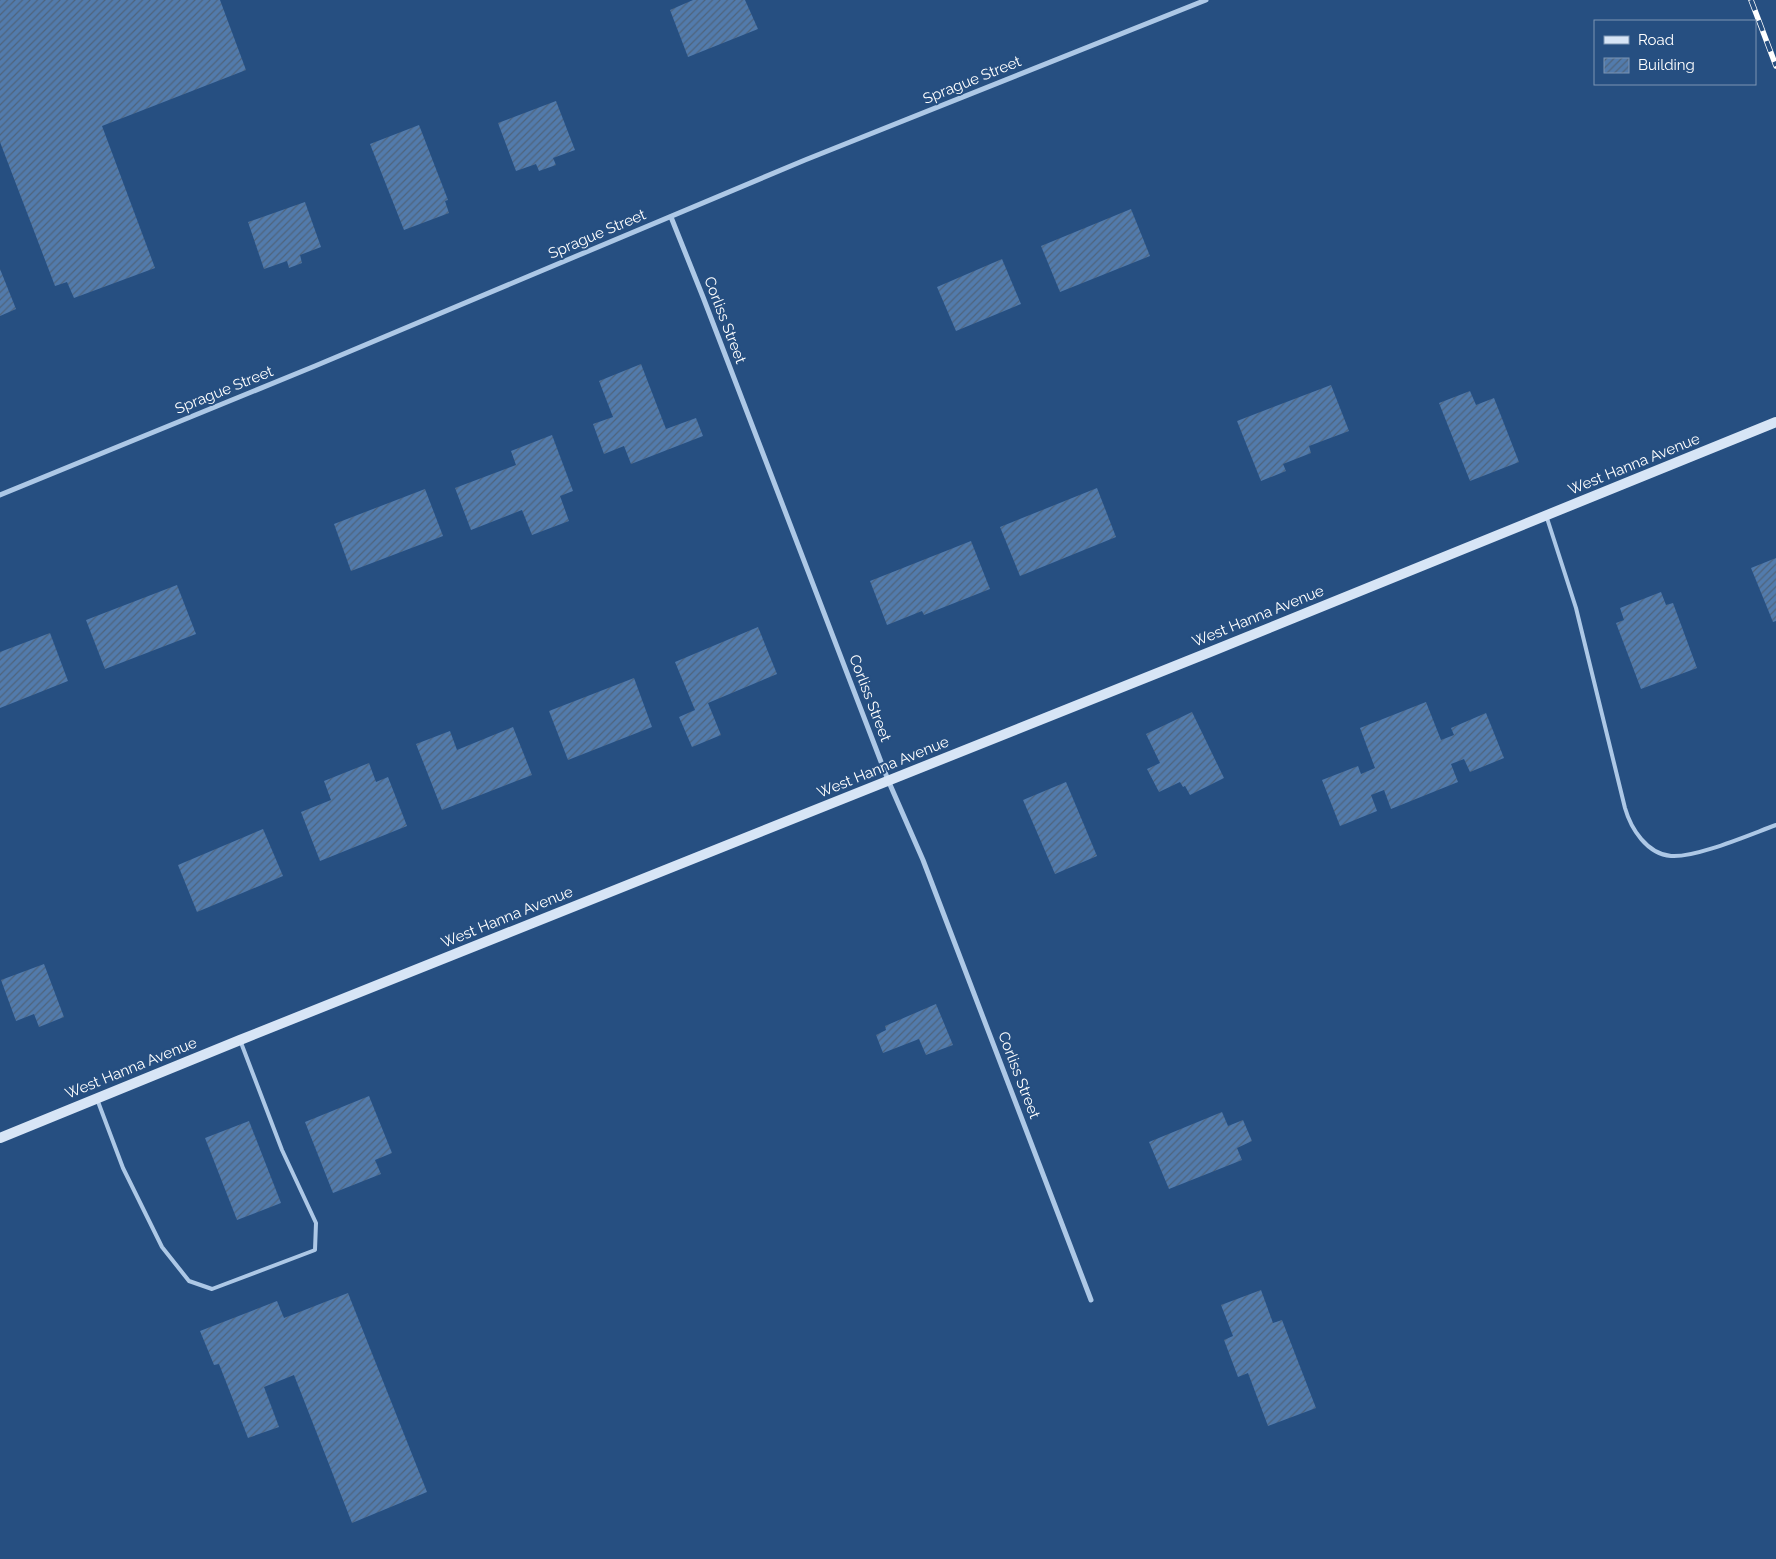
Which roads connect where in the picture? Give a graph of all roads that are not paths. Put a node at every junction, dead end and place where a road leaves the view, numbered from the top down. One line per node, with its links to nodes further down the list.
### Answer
1 (1206, 0): 2 (street, Sprague Street)
2 (671, 217): 4 (street, Sprague Street); 6 (street, Corliss Street)
3 (1776, 422): 5 (main road, West Hanna Avenue)
4 (0, 495)
5 (1546, 515): 6 (main road, West Hanna Avenue); 7 (lane)
6 (888, 780): 8 (main road, West Hanna Avenue); 11 (street, Corliss Street)
7 (1776, 825)
8 (240, 1040): 9 (main road, West Hanna Avenue); 9 (lane)
9 (97, 1098): 10 (main road, West Hanna Avenue)
10 (0, 1138)
11 (1091, 1300)

